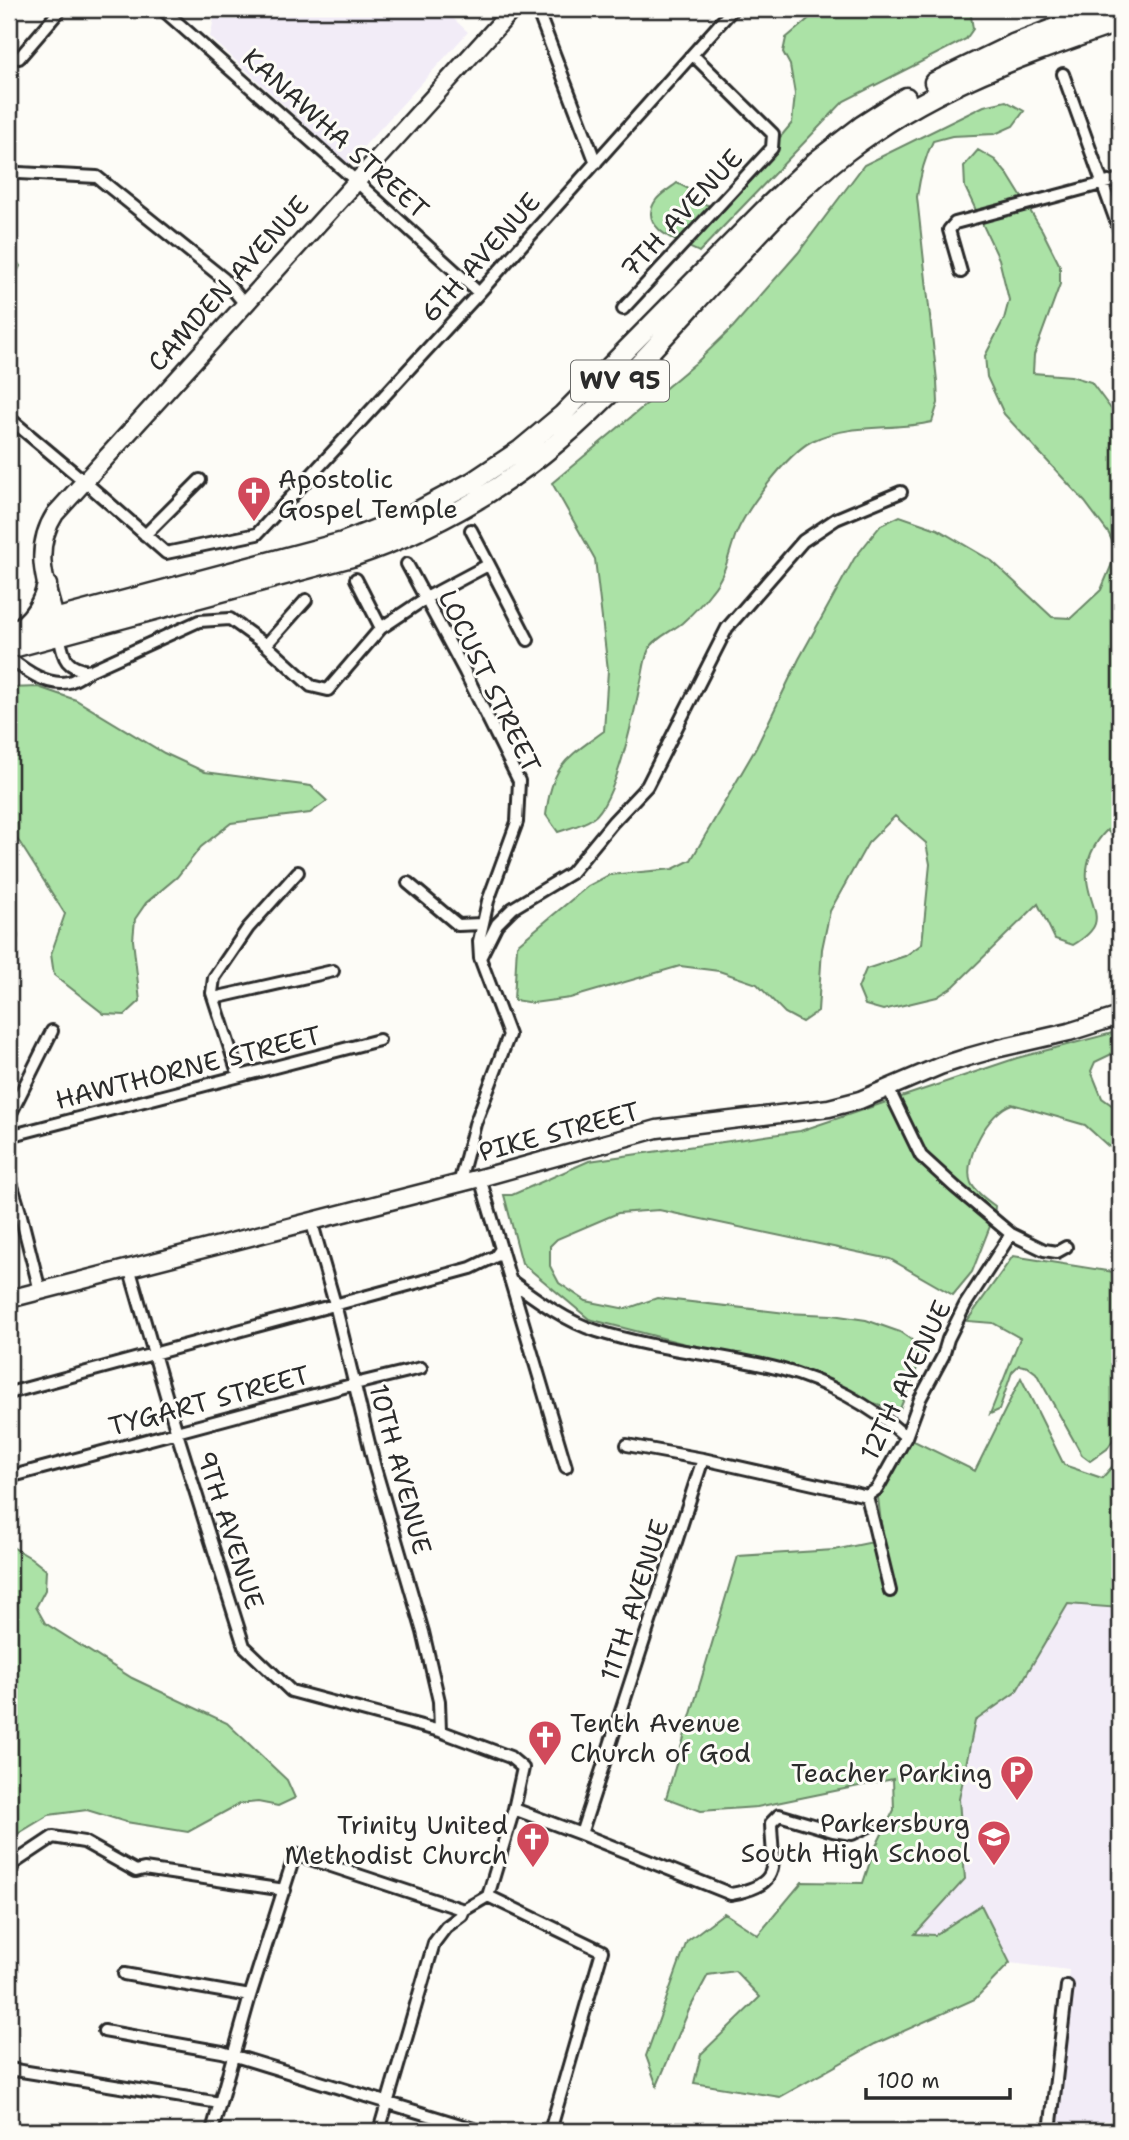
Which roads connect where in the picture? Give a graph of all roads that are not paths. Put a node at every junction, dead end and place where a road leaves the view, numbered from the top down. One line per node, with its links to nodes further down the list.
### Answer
1 (61, 9): 9 (street)
2 (162, 9): 14 (street, KANAWHA STREET)
3 (513, 9): 14 (main road, CAMDEN AVENUE)
4 (537, 9): 11 (street)
5 (733, 9): 8 (street, 6TH AVENUE)
6 (1105, 9): 33 (main road, WV 95)
7 (1120, 22): 33 (main road, WV 95)
8 (693, 55): 11 (street, 6TH AVENUE); 20 (street, 7TH AVENUE)
9 (19, 58)
10 (1063, 74): 15 (street)
11 (596, 163): 18 (street, 6TH AVENUE)
12 (19, 173): 19 (street)
13 (1120, 179): 15 (street)
14 (356, 181): 18 (street, KANAWHA STREET); 19 (main road, CAMDEN AVENUE)
15 (1104, 184): 16 (street); 17 (street)
16 (1120, 232)
17 (961, 271)
18 (479, 293): 26 (street, 6TH AVENUE)
19 (245, 304): 23 (main road, CAMDEN AVENUE)
20 (623, 309)
21 (9, 418): 23 (street)
22 (200, 480): 26 (street)
23 (84, 481): 26 (street); 30 (main road, CAMDEN AVENUE)
24 (901, 492): 44 (street)
25 (471, 530): 28 (street, LOCUST STREET)
26 (145, 535)
27 (407, 564): 31 (street, LOCUST STREET)
28 (488, 565): 31 (street); 36 (street, LOCUST STREET)
29 (356, 579): 34 (street)
30 (47, 585): 33 (main road, CAMDEN AVENUE); 35 (main road)
31 (426, 598): 34 (street); 43 (street, LOCUST STREET)
32 (306, 600): 37 (street)
33 (57, 626): 35 (main road, WV 95); 38 (main road, WV 95); 40 (street)
34 (381, 628): 37 (street)
35 (15, 630)
36 (528, 640)
37 (266, 645): 40 (street)
38 (9, 649)
39 (9, 658): 40 (street)
40 (89, 671)
41 (298, 872): 46 (street)
42 (408, 883): 43 (street)
43 (482, 924): 44 (street, LOCUST STREET)
44 (480, 958): 56 (street)
45 (333, 971): 46 (street)
46 (214, 998): 50 (street)
47 (1120, 1016): 51 (main road, PIKE STREET)
48 (52, 1031): 52 (street)
49 (379, 1040): 50 (street, HAWTHORNE STREET)
50 (239, 1076): 53 (street, HAWTHORNE STREET)
51 (888, 1088): 55 (main road, PIKE STREET); 58 (street)
52 (9, 1117)
53 (9, 1136)
54 (9, 1175): 63 (street)
55 (480, 1178): 56 (main road, PIKE STREET); 60 (street)
56 (458, 1184): 57 (main road, PIKE STREET)
57 (311, 1220): 61 (main road, PIKE STREET); 65 (street, 10TH AVENUE)
58 (1011, 1234): 59 (street); 71 (street, 12TH AVENUE)
59 (1066, 1247)
60 (501, 1249): 62 (street); 65 (street)
61 (130, 1267): 63 (main road, PIKE STREET); 66 (street, 9TH AVENUE)
62 (510, 1280): 71 (street); 74 (street)
63 (40, 1291): 64 (main road, PIKE STREET)
64 (9, 1299)
65 (335, 1304): 66 (street); 68 (street, 10TH AVENUE)
66 (155, 1354): 69 (street); 70 (street, 9TH AVENUE)
67 (421, 1368): 68 (street, TYGART STREET)
68 (355, 1384): 70 (street, TYGART STREET); 78 (street, 10TH AVENUE)
69 (9, 1393)
70 (177, 1433): 75 (street, TYGART STREET); 78 (street, 9TH AVENUE)
71 (906, 1437): 76 (street, 12TH AVENUE)
72 (627, 1445): 73 (street)
73 (704, 1460): 76 (street); 81 (street, 11TH AVENUE)
74 (566, 1467)
75 (9, 1477)
76 (867, 1496): 77 (street, 12TH AVENUE)
77 (890, 1591)
78 (440, 1731): 79 (street)
79 (514, 1809): 81 (street); 84 (street)
80 (869, 1826): 81 (street)
81 (582, 1834)
82 (9, 1874): 83 (street)
83 (285, 1890): 85 (street); 88 (street)
84 (488, 1896): 85 (street); 97 (street)
85 (464, 1909): 93 (street)
86 (124, 1974): 88 (street)
87 (1066, 1986): 98 (street)
88 (250, 1996): 90 (street)
89 (104, 2031): 90 (street)
90 (234, 2056): 92 (street); 93 (street)
91 (9, 2069): 92 (street)
92 (220, 2103): 94 (street)
93 (387, 2103): 95 (street); 96 (street)
94 (212, 2131)
95 (379, 2131)
96 (480, 2131)
97 (550, 2131)
98 (1050, 2131)

